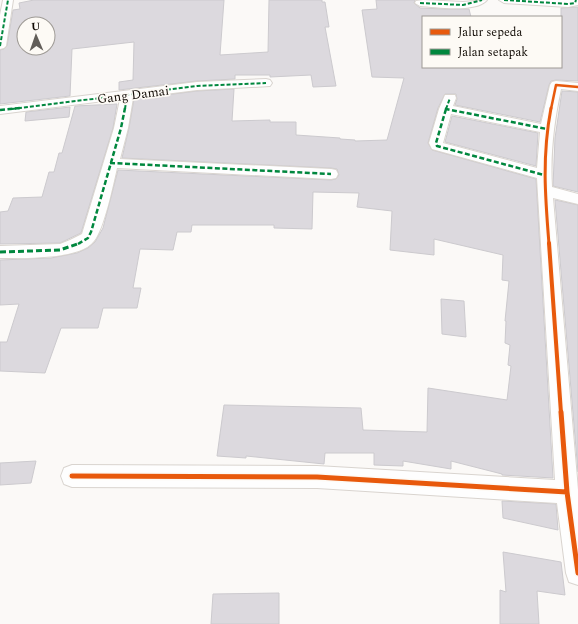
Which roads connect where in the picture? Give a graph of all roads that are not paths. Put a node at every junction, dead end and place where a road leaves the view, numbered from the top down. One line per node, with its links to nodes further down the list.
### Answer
1 (8, 0): 6 (street)
2 (482, 0): 5 (street)
3 (504, 0): 4 (street)
4 (576, 0)
5 (420, 3)
6 (0, 46)
7 (266, 83): 9 (street, Gang Damai)
8 (578, 87): 11 (street)
9 (127, 95): 10 (street, Gang Damai); 12 (street)
10 (0, 110)
11 (547, 129): 14 (street); 14 (street)
12 (110, 164): 13 (street); 16 (street)
13 (331, 174)
14 (544, 183): 15 (street); 18 (street)
15 (578, 199)
16 (0, 252)
17 (72, 476): 18 (street)
18 (567, 492): 19 (street)
19 (578, 574)

